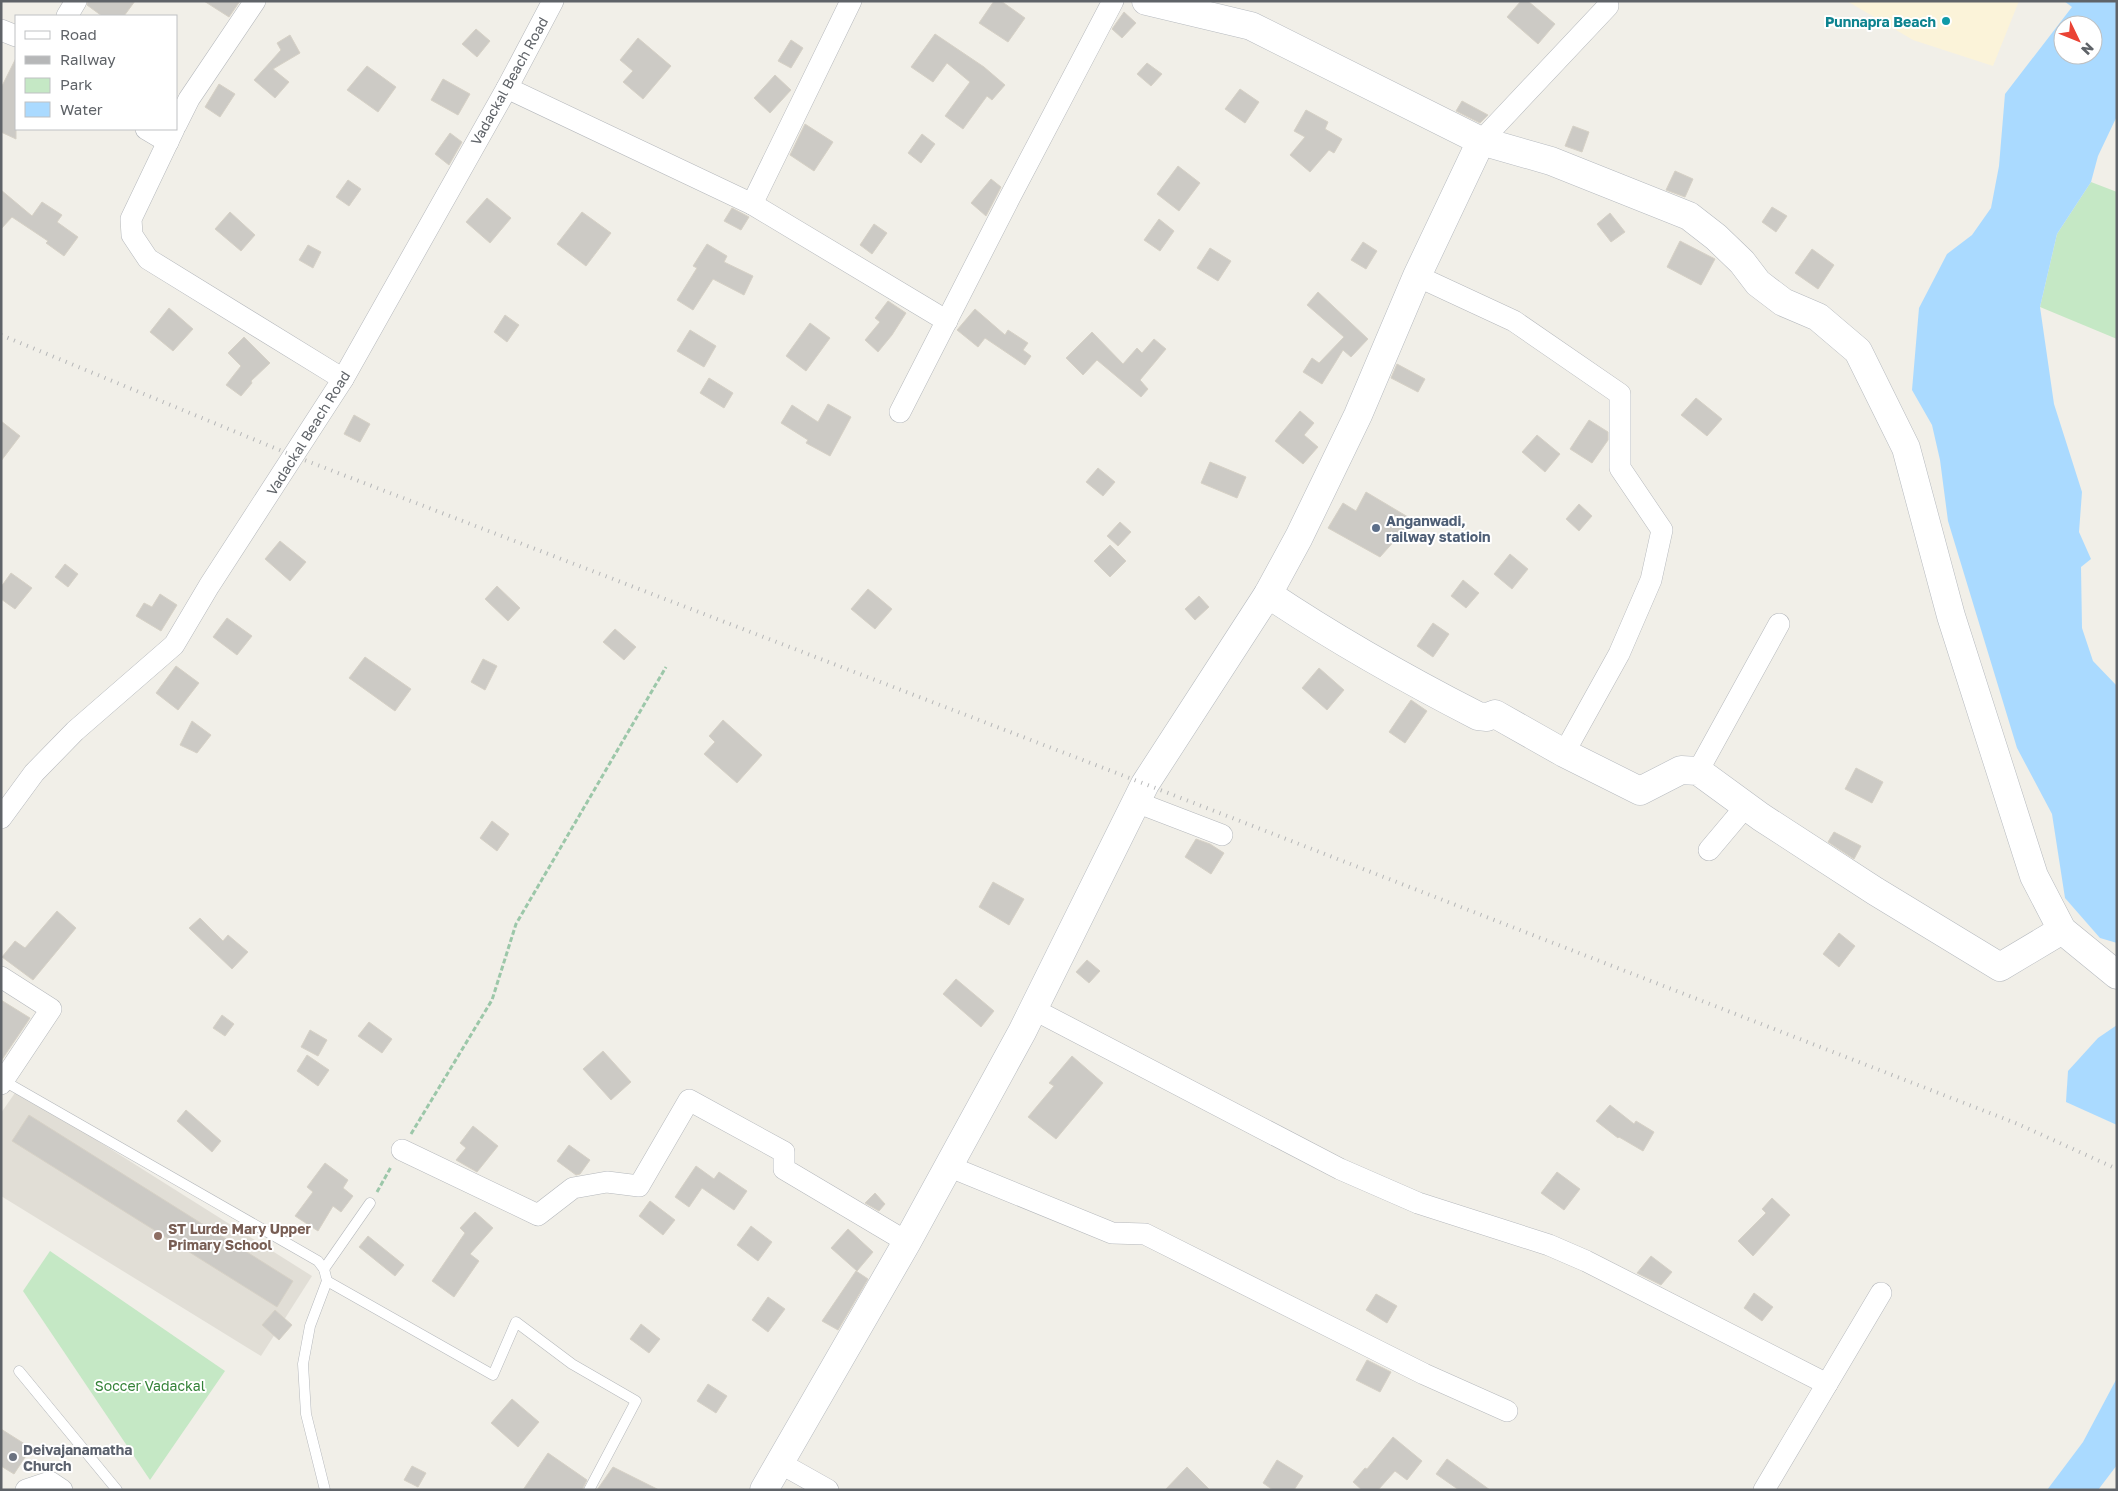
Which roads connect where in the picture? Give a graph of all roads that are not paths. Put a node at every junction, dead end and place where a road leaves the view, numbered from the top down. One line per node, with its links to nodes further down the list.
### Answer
1 (76, 1): 8 (street)
2 (255, 1): 12 (street)
3 (553, 1): 11 (street, Vadackal Beach Road)
4 (851, 1): 16 (street)
5 (1113, 1): 18 (street)
6 (1146, 1): 15 (main road)
7 (1608, 6): 15 (street)
8 (68, 15)
9 (1, 30): 10 (street)
10 (15, 36)
11 (507, 88): 16 (street); 19 (street, Vadackal Beach Road)
12 (178, 122)
13 (155, 130): 14 (street)
14 (173, 132): 19 (street)
15 (1481, 141): 17 (main road); 30 (main road)
16 (752, 204): 18 (street)
17 (1417, 276): 21 (main road); 23 (street)
18 (947, 321): 20 (street)
19 (343, 379): 27 (street, Vadackal Beach Road)
20 (900, 412)
21 (1268, 594): 23 (main road); 25 (main road)
22 (1780, 624): 24 (street)
23 (1564, 753): 24 (main road)
24 (1698, 771): 26 (main road)
25 (1136, 802): 28 (street); 33 (main road)
26 (1746, 806): 29 (street); 30 (main road)
27 (1, 818)
28 (1222, 835)
29 (1709, 850)
30 (2062, 930): 31 (main road)
31 (2117, 975)
32 (1, 977): 34 (street)
33 (1033, 1009): 36 (main road); 43 (street)
34 (2, 1083): 39 (lane)
35 (402, 1150): 38 (street)
36 (948, 1166): 38 (main road); 44 (street)
37 (370, 1203): 39 (lane)
38 (907, 1242): 45 (main road)
39 (324, 1269): 40 (lane)
40 (327, 1281): 49 (lane); 50 (lane)
41 (1881, 1293): 43 (street)
42 (19, 1371): 48 (lane)
43 (1827, 1384): 53 (street)
44 (1507, 1411)
45 (780, 1463): 51 (main road); 52 (street)
46 (26, 1490): 47 (street)
47 (62, 1490)
48 (117, 1490)
49 (325, 1490)
50 (589, 1490)
51 (764, 1490)
52 (828, 1490)
53 (1764, 1490)

